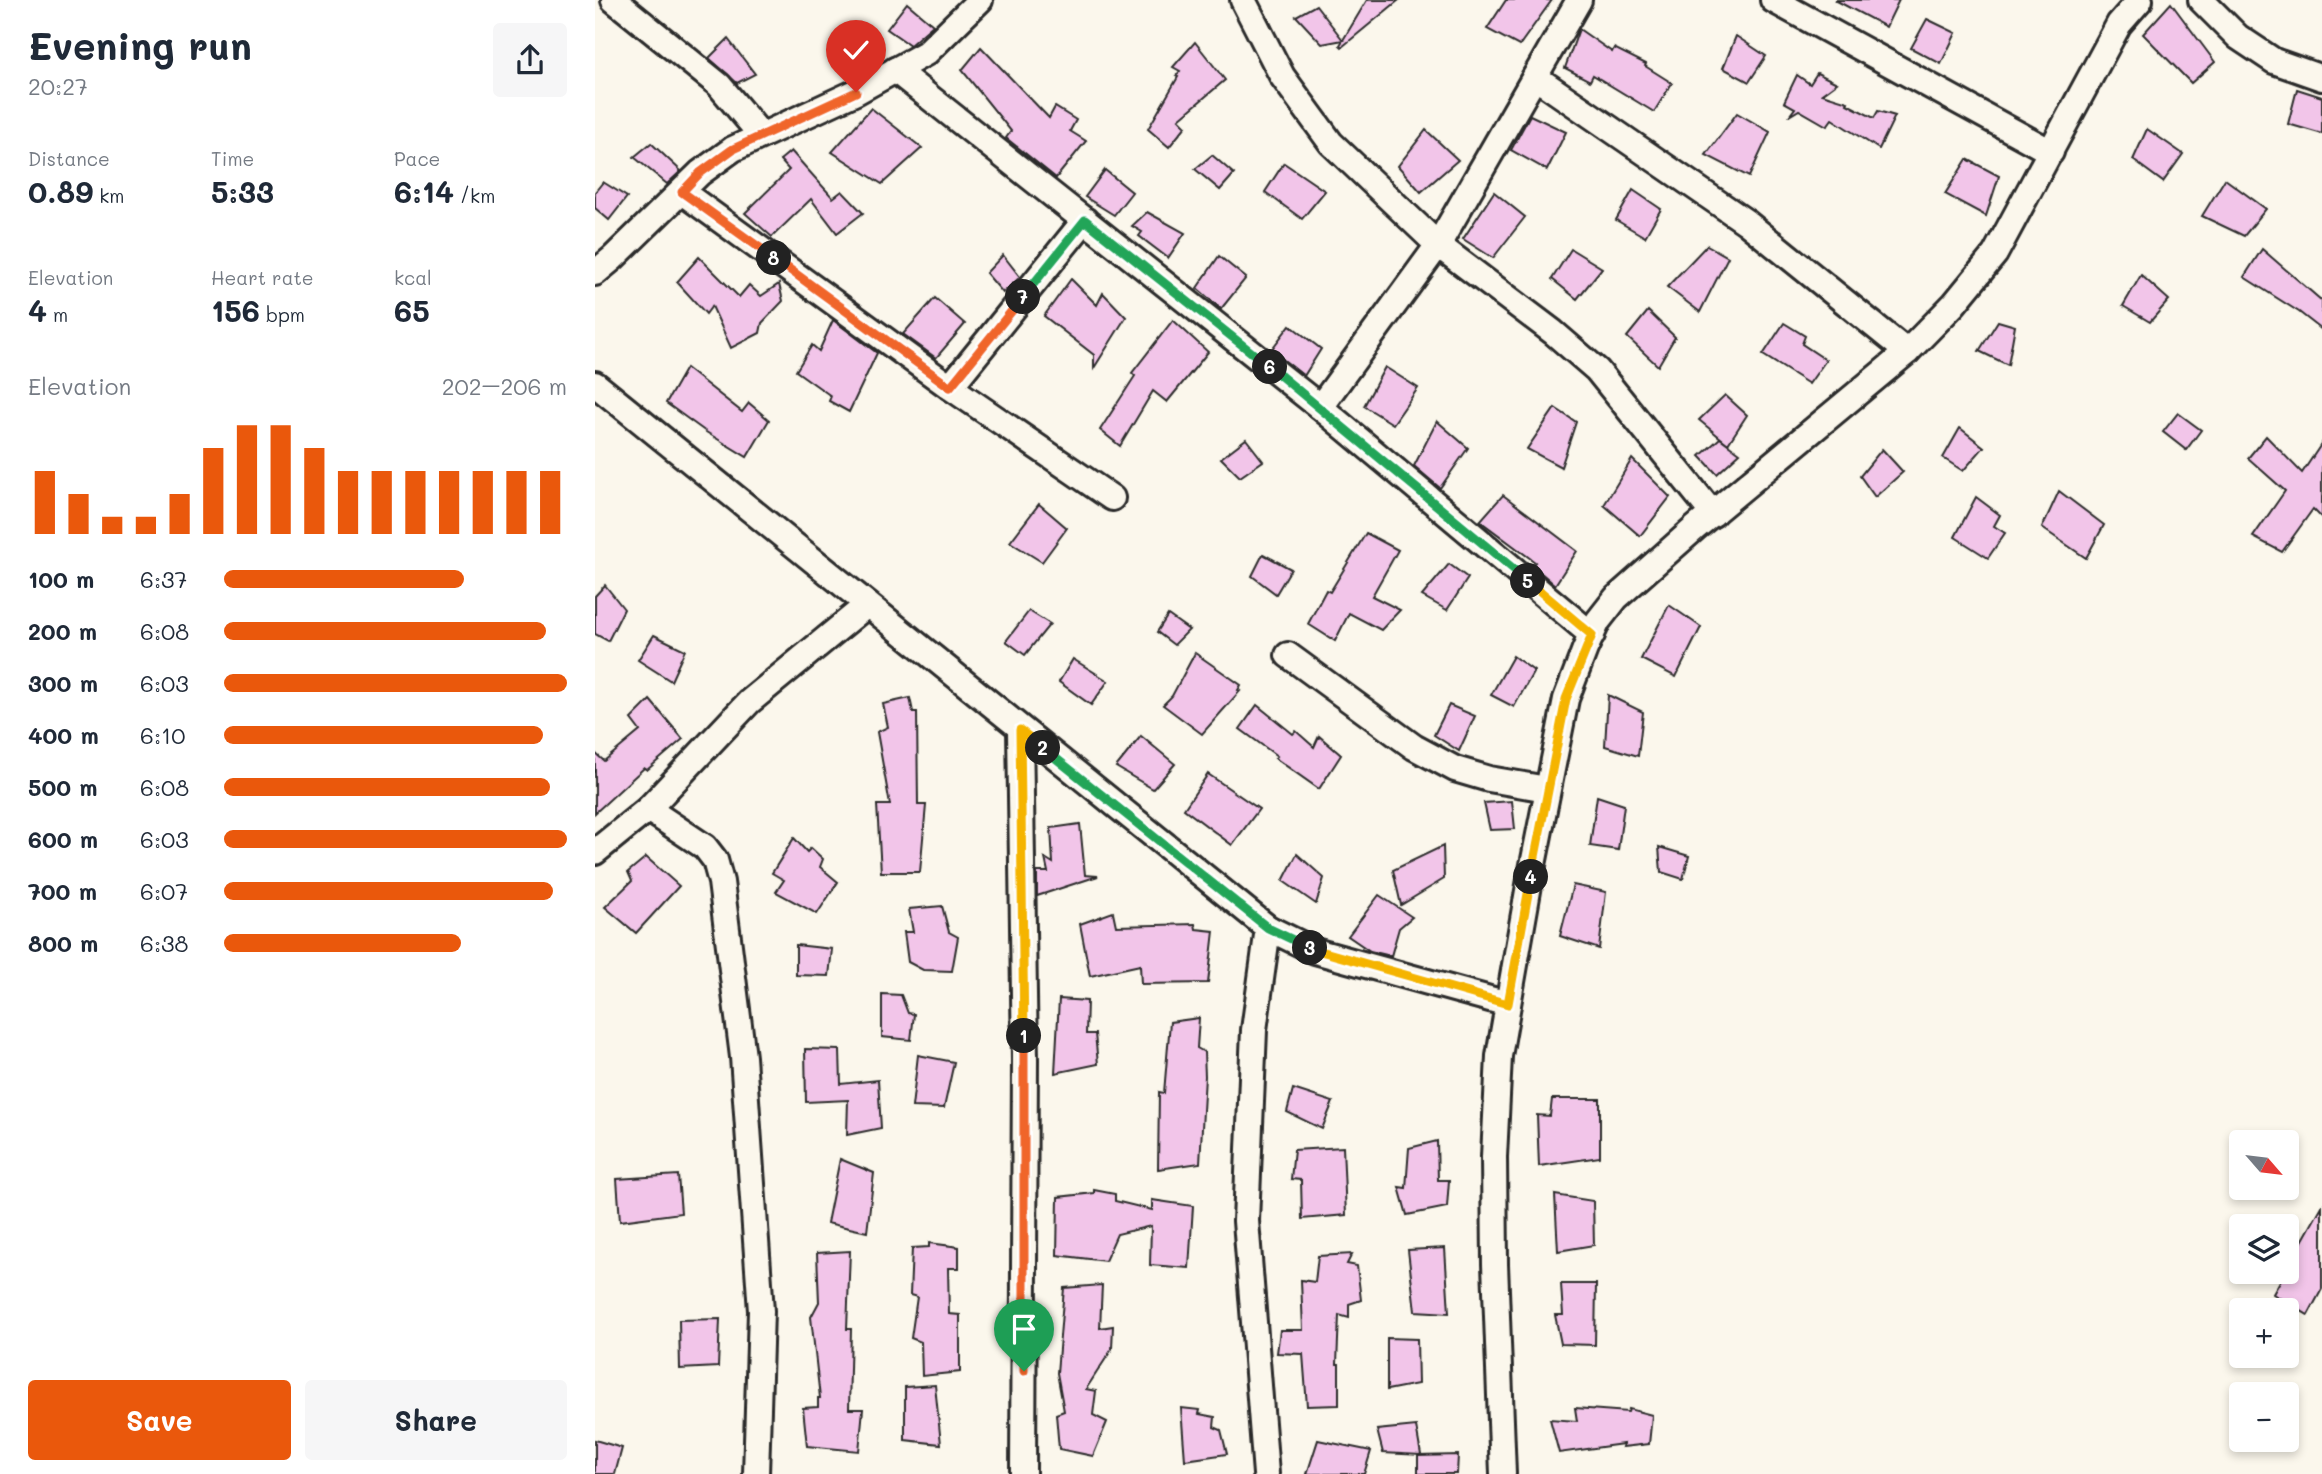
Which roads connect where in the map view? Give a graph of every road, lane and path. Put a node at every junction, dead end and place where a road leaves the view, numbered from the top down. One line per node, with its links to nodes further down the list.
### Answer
1 (614, 0): 11 (street)
2 (1243, 0): 15 (street)
3 (1579, 0): 9 (street)
4 (1773, 0): 12 (street)
5 (2140, 0): 12 (street)
6 (2201, 0): 10 (street)
7 (969, 4): 8 (street)
8 (895, 70): 11 (street); 14 (street)
9 (1535, 77): 15 (street); 17 (street)
10 (2322, 78)
11 (761, 135): 13 (street)
12 (2051, 152): 17 (street)
13 (682, 192): 16 (street); 19 (street)
14 (1085, 220): 19 (street); 20 (street)
15 (1438, 245): 20 (street); 22 (street)
16 (601, 258)
17 (1907, 352): 22 (street)
18 (595, 384): 23 (street)
19 (950, 387): 21 (street)
20 (1320, 407): 24 (street)
21 (1112, 498)
22 (1713, 514): 24 (street)
23 (867, 605): 26 (street); 28 (street)
24 (1592, 635): 27 (street)
25 (1288, 654): 27 (street)
26 (1020, 730): 30 (street); 33 (street)
27 (1547, 789): 31 (street)
28 (648, 809): 29 (street); 32 (street)
29 (595, 852)
30 (1268, 928): 31 (street); 34 (street)
31 (1508, 1004): 35 (street)
32 (756, 1474)
33 (1023, 1474)
34 (1266, 1474)
35 (1503, 1474)

